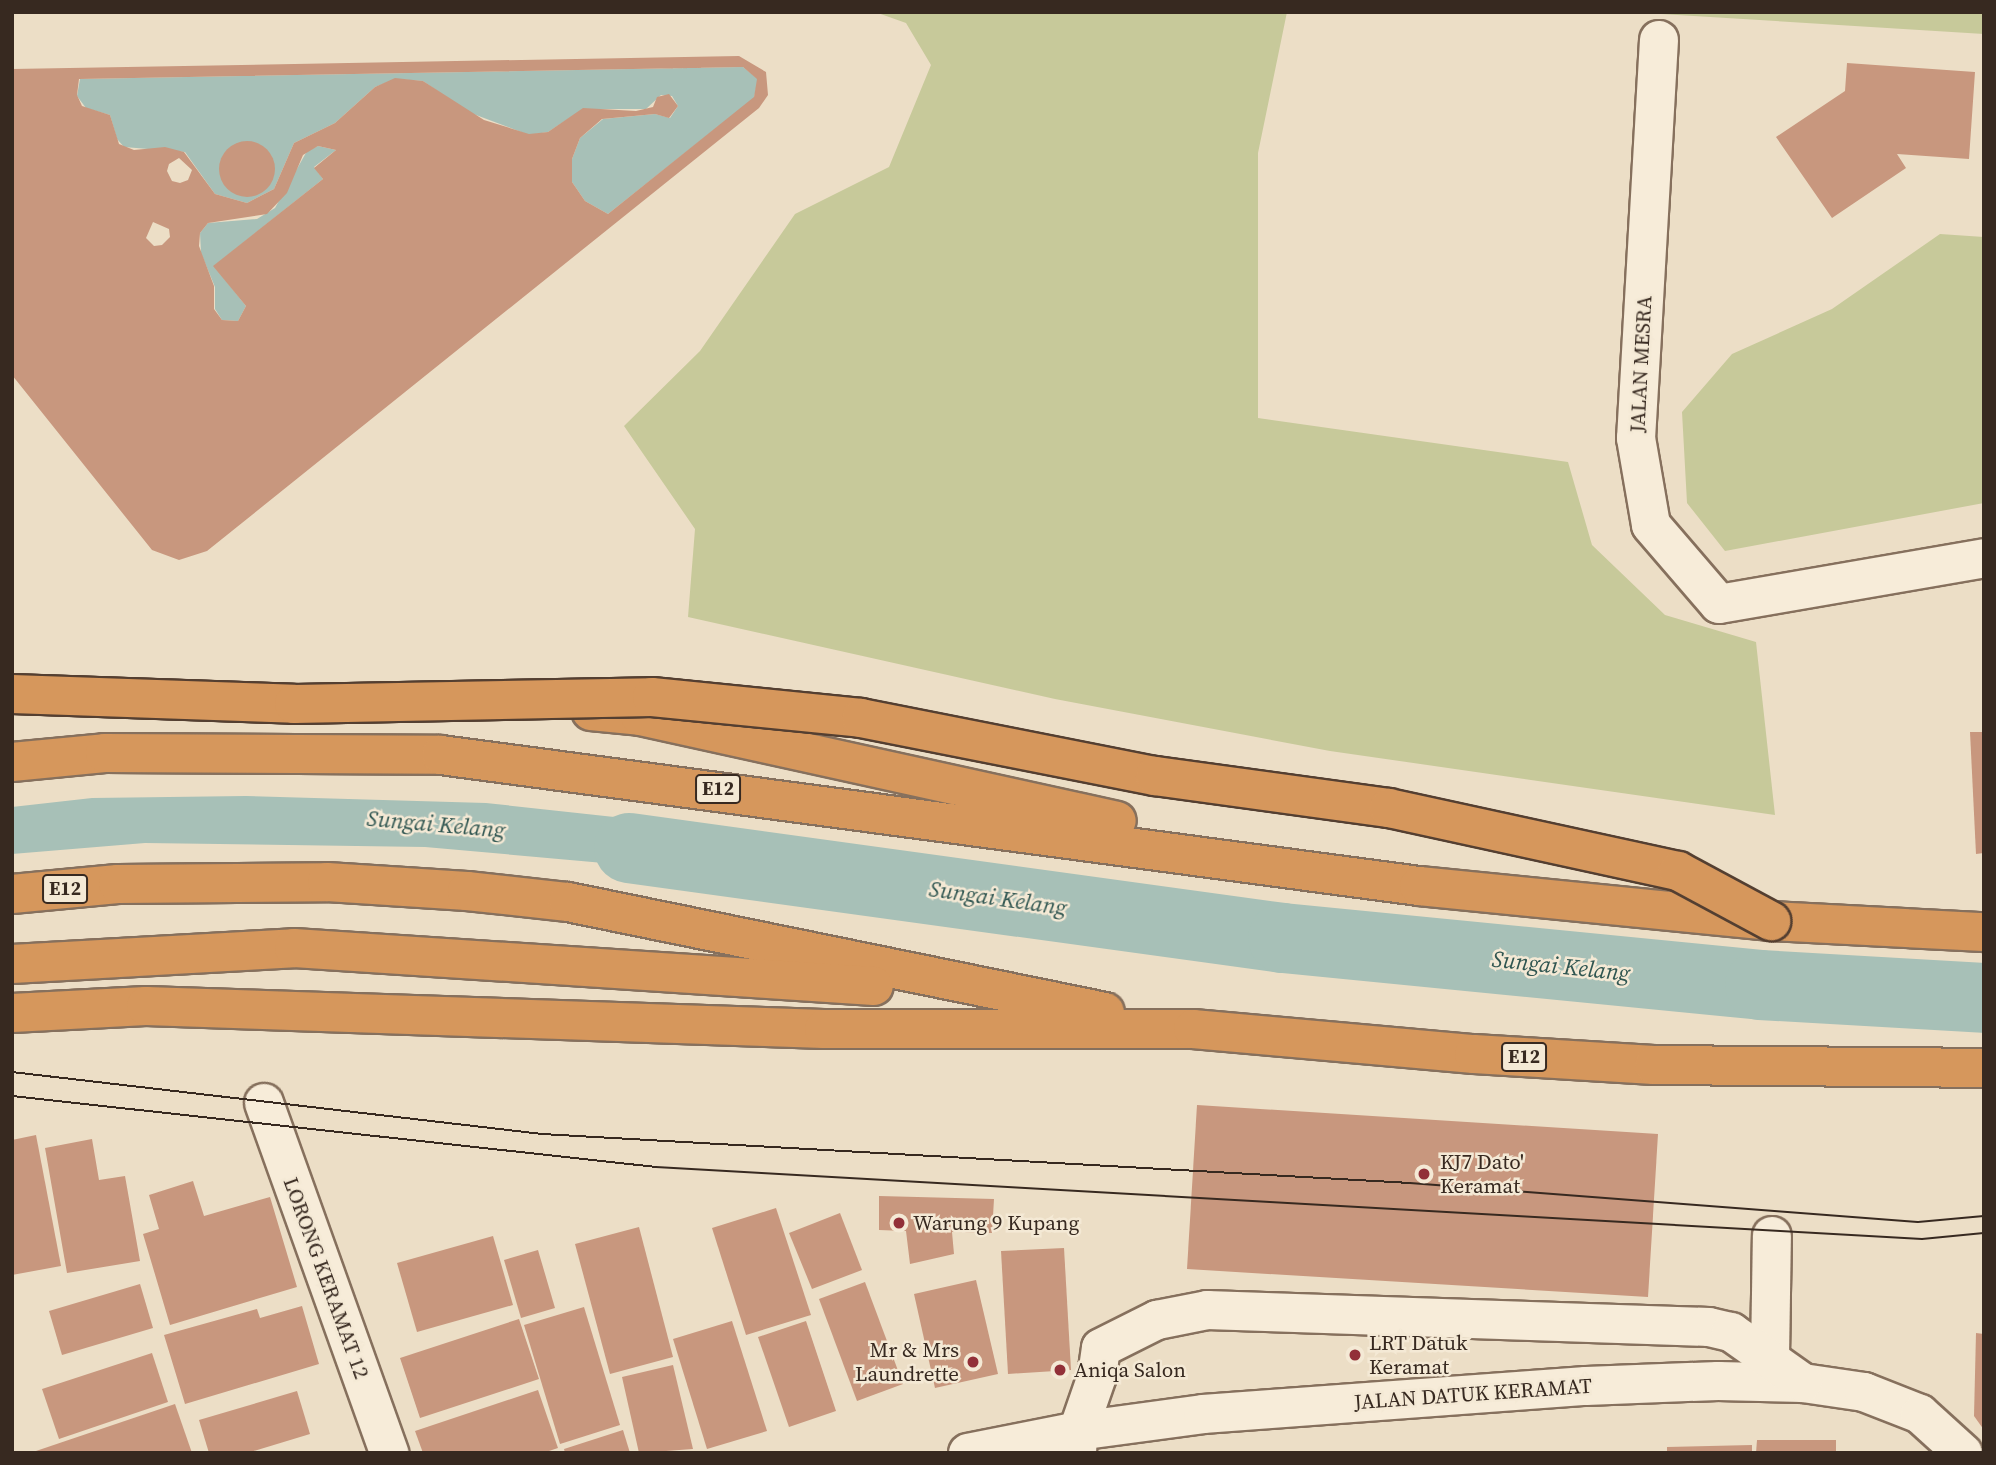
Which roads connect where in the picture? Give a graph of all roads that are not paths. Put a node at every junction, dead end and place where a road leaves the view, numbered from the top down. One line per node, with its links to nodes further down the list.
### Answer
1 (1659, 40): 2 (street, JALAN MESRA)
2 (1984, 558)
3 (12, 694): 5 (highway, bridge); 7 (highway, bridge)
4 (12, 762): 5 (highway, E12)
5 (1419, 886): 7 (highway, E12)
6 (12, 894): 10 (highway, E12)
7 (1771, 921): 8 (highway, E12)
8 (1984, 932)
9 (12, 964): 10 (highway)
10 (1016, 995): 13 (highway, E12)
11 (146, 1006): 12 (highway); 13 (highway); 14 (highway)
12 (12, 1013)
13 (1194, 1029): 15 (highway, E12)
14 (12, 1033)
15 (1984, 1068)
16 (264, 1104): 21 (street, LORONG KERAMAT 12)
17 (1772, 1236): 18 (street)
18 (1770, 1357): 19 (street); 20 (street)
19 (1804, 1383): 20 (street, JALAN DATUK KERAMAT); 23 (street, JALAN DATUK KERAMAT)
20 (1078, 1442): 22 (street, JALAN DATUK KERAMAT)
21 (388, 1453)
22 (968, 1453)
23 (1963, 1453)

